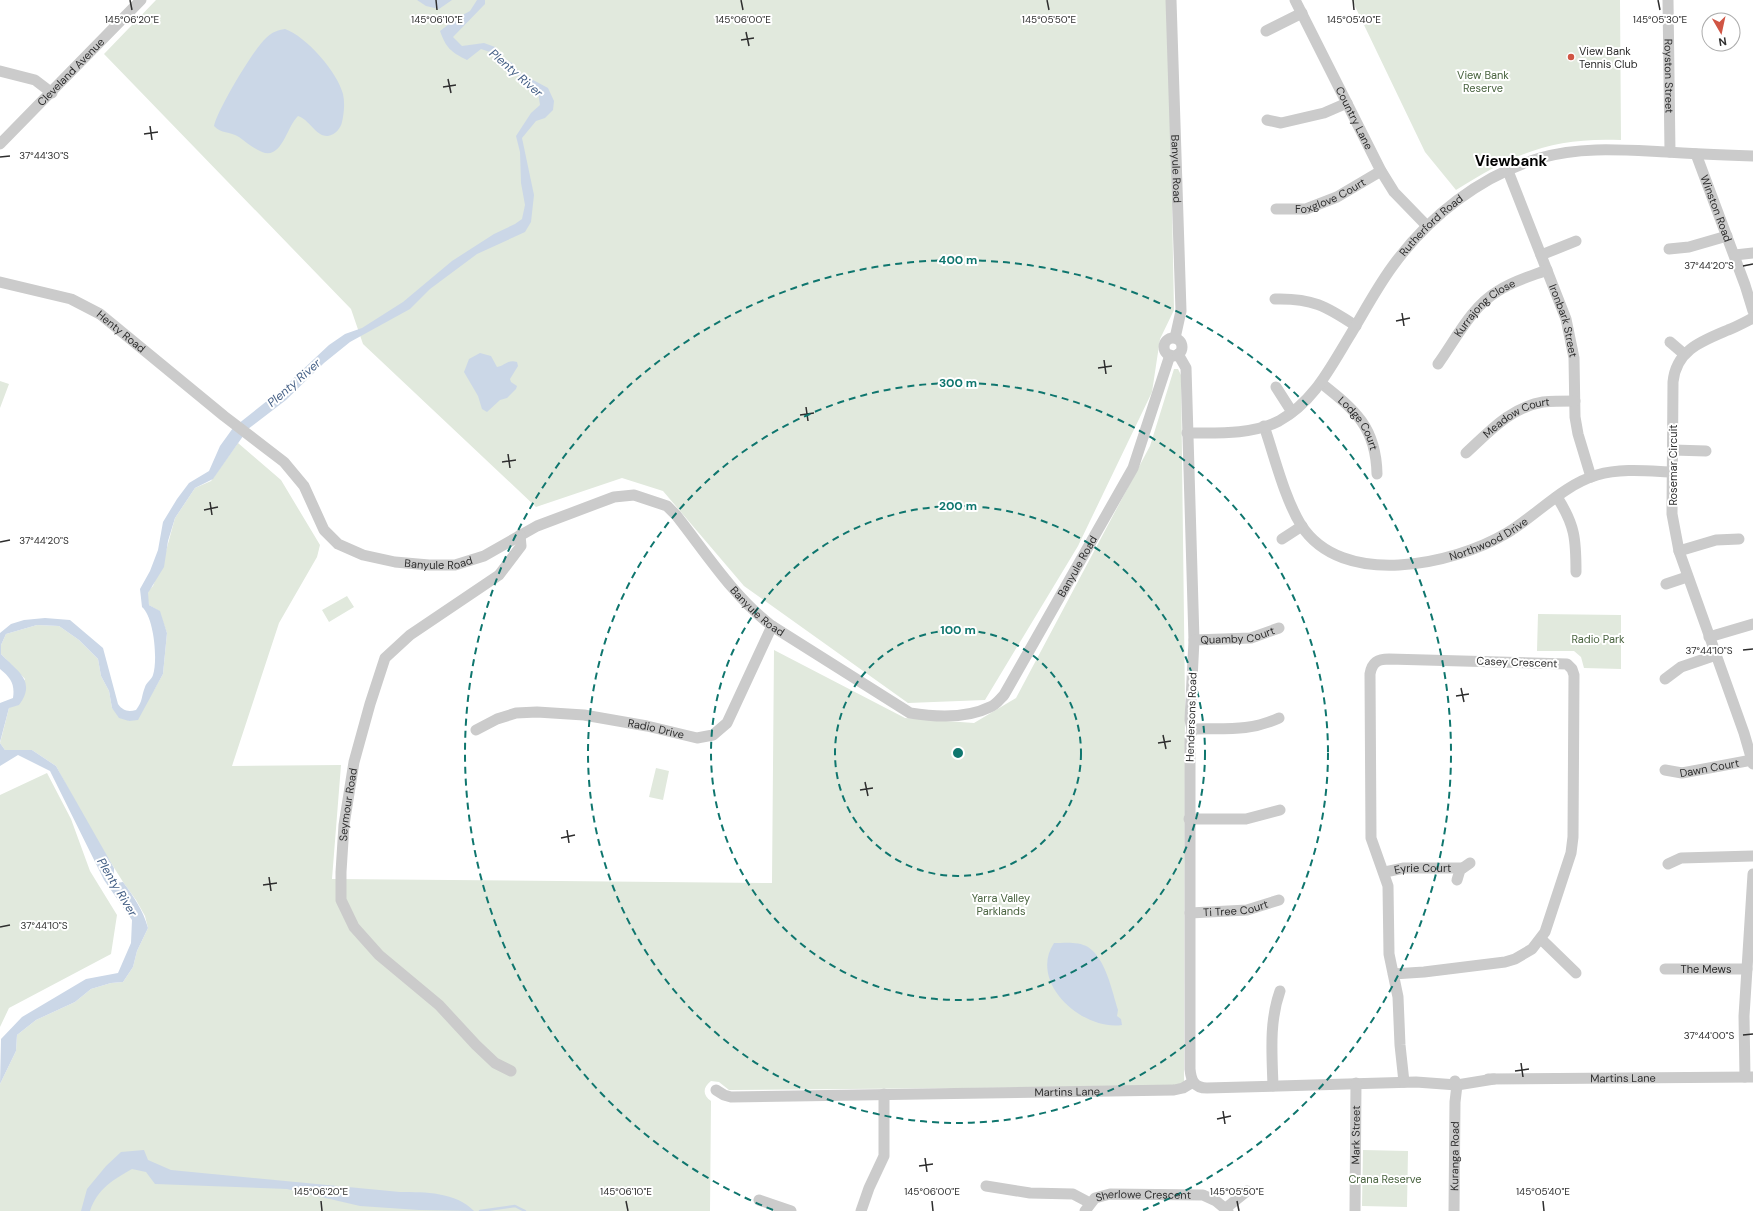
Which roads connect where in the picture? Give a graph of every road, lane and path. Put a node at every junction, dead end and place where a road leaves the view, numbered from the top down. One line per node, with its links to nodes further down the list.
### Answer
1 (141, 0): 8 (street, Cleveland Avenue)
2 (1171, 0): 35 (street, Banyule Road)
3 (1295, 0): 5 (street, Country Lane)
4 (1668, 0): 12 (street, Royston Street)
5 (1302, 13): 6 (street); 9 (street, Country Lane)
6 (1266, 31)
7 (0, 71): 8 (street)
8 (52, 93): 11 (street, Cleveland Avenue)
9 (1347, 103): 10 (street); 15 (street, Country Lane)
10 (1267, 120)
11 (0, 144)
12 (1670, 152): 13 (street, Rutherford Road); 16 (street, Rutherford Road)
13 (1696, 154): 14 (street, Rutherford Road); 19 (street, Winston Road)
14 (1753, 156)
15 (1381, 171): 17 (street, Foxglove Court); 18 (street, Country Lane)
16 (1508, 171): 18 (street, Rutherford Road); 23 (street, Ironbark Street)
17 (1276, 209)
18 (1427, 226): 33 (street, Rutherford Road)
19 (1727, 236): 21 (street); 24 (street, Winston Road)
20 (1576, 241): 23 (street)
21 (1669, 249)
22 (1753, 253): 24 (street)
23 (1541, 255): 25 (street, Ironbark Street)
24 (1735, 255): 27 (street, Winston Road)
25 (1547, 270): 39 (street, Kurrajong Close); 42 (street, Ironbark Street)
26 (0, 282): 44 (street, Henty Road)
27 (1746, 285): 29 (street, Winston Road); 30 (street, Winston Road)
28 (1275, 299): 33 (street)
29 (1753, 302)
30 (1753, 311)
31 (1753, 318): 34 (street, Rosemar Circuit)
32 (1753, 323): 34 (street, Rosemar Circuit)
33 (1356, 326): 40 (street, Rutherford Road)
34 (1730, 329): 37 (street, Rosemar Circuit)
35 (1175, 338): 38 (street, Hendersons Road)
36 (1670, 342): 37 (street)
37 (1684, 354): 47 (street, Rosemar Circuit)
38 (1174, 355): 46 (street, Hendersons Road); 63 (street, Banyule Road)
39 (1438, 364)
40 (1321, 384): 43 (street, Rutherford Road); 51 (street, Lodge Court)
41 (1276, 387): 43 (street)
42 (1575, 401): 49 (street, Meadow Court); 52 (street, Ironbark Street)
43 (1292, 412): 45 (street, Rutherford Road)
44 (224, 416): 55 (street, Banyule Road)
45 (1264, 426): 46 (street, Rutherford Road); 54 (street, Northwood Drive)
46 (1187, 433): 66 (street, Hendersons Road)
47 (1673, 450): 48 (street); 50 (street, Rosemar Circuit)
48 (1706, 451)
49 (1466, 453)
50 (1672, 472): 52 (street, Northwood Drive); 58 (street, Rosemar Circuit)
51 (1377, 474)
52 (1591, 477): 53 (street, Northwood Drive)
53 (1557, 497): 54 (street, Northwood Drive); 59 (street)
54 (1302, 526): 56 (street)
55 (520, 535): 63 (street, Banyule Road); 90 (street, Seymour Road)
56 (1282, 539)
57 (1739, 539): 58 (street)
58 (1679, 551): 60 (street, Rosemar Circuit)
59 (1576, 572)
60 (1687, 577): 61 (street); 65 (street, Rosemar Circuit)
61 (1666, 584)
62 (1753, 624): 65 (street)
63 (772, 626): 71 (street, Radio Drive)
64 (1279, 628): 66 (street, Quamby Court)
65 (1709, 637): 67 (street, Rosemar Circuit)
66 (1194, 640): 70 (street, Hendersons Road)
67 (1716, 655): 68 (street); 72 (street, Rosemar Circuit)
68 (1665, 679)
69 (1279, 718): 70 (street)
70 (1192, 729): 76 (street, Hendersons Road)
71 (477, 731)
72 (1748, 732): 73 (street, Rosemar Circuit)
73 (1753, 762): 74 (street, Dawn Court)
74 (1665, 770)
75 (1280, 810): 76 (street)
76 (1188, 819): 83 (street, Hendersons Road)
77 (1753, 856): 78 (street)
78 (1668, 864)
79 (1385, 872): 81 (street, Eyrie Court); 84 (street, Casey Crescent); 88 (street, Casey Crescent)
80 (1753, 874): 86 (street)
81 (1457, 880)
82 (1279, 900): 83 (street, Ti Tree Court)
83 (1190, 913): 92 (street, Hendersons Road)
84 (1541, 939): 87 (street); 88 (street, Casey Crescent)
85 (1665, 969): 86 (street, The Mews)
86 (1747, 969): 91 (street)
87 (1576, 973)
88 (1393, 976): 93 (street, Casey Crescent)
89 (1280, 991): 96 (street)
90 (511, 1071)
91 (1749, 1077): 95 (street, Martins Lane)
92 (1193, 1082): 96 (street, Martins Lane); 98 (street, Martins Lane)
93 (1400, 1082): 94 (street, Martins Lane); 95 (street, Martins Lane)
94 (1356, 1084): 96 (street, Martins Lane); 106 (street, Mark Street)
95 (1455, 1084): 107 (street, Kuranga Road)
96 (1273, 1086)
97 (716, 1090): 98 (street, Martins Lane)
98 (884, 1094): 105 (street)
99 (986, 1186): 102 (street)
100 (1247, 1191): 103 (street)
101 (759, 1200): 104 (street)
102 (1088, 1207): 103 (street, Sherlowe Crescent)
103 (1227, 1210)
104 (790, 1211)
105 (861, 1211)
106 (1355, 1211)
107 (1454, 1211)

